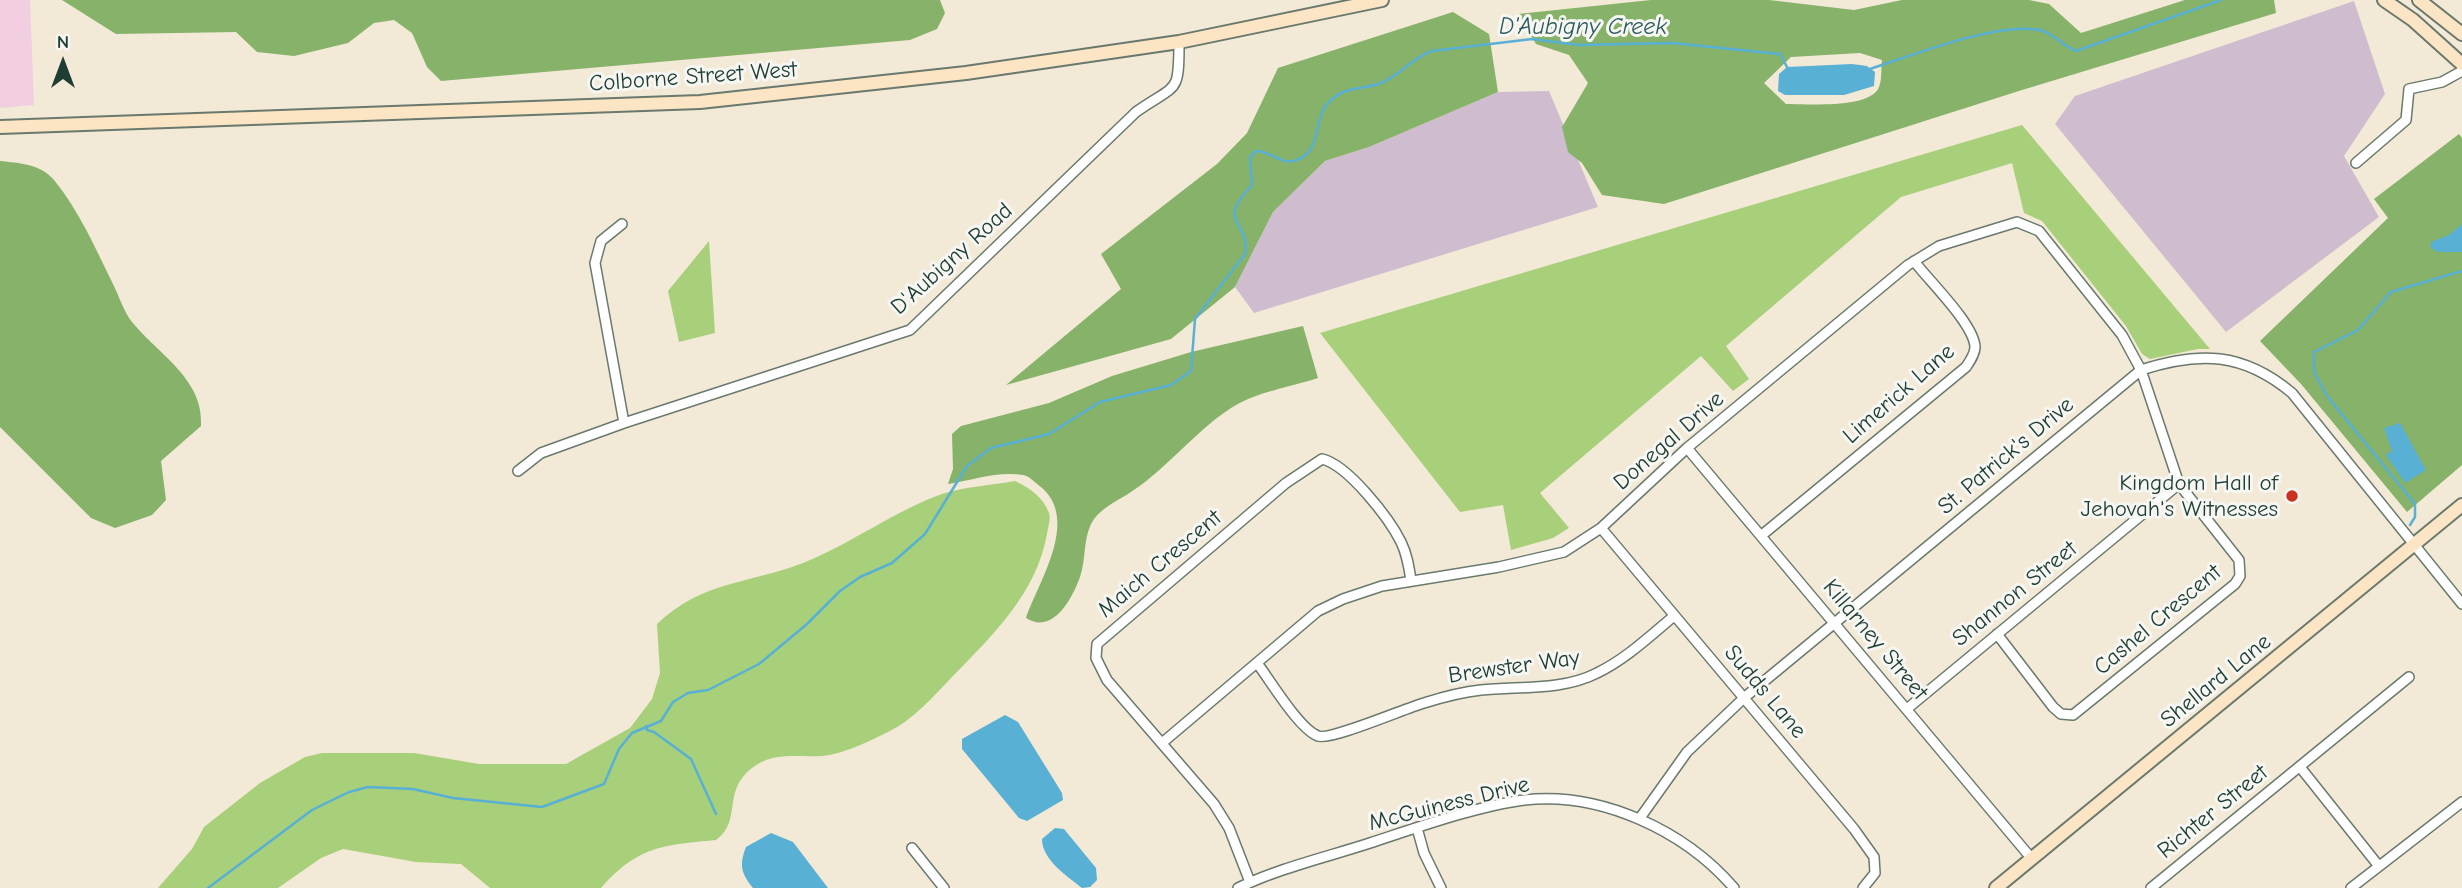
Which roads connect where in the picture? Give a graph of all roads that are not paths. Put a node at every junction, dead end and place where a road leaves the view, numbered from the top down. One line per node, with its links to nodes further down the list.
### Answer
1 (1382, 0): 5 (main road, Colborne Street West)
2 (2384, 0): 6 (main road)
3 (2418, 0): 4 (main road)
4 (2462, 34)
5 (1179, 42): 8 (main road, Colborne Street West); 13 (street, D'Aubigny Road)
6 (2462, 64)
7 (2462, 71): 9 (street)
8 (0, 127)
9 (2356, 163)
10 (622, 224): 13 (street)
11 (1914, 261): 12 (street, Donegal Drive); 14 (street, Donegal Drive); 19 (street, Limerick Lane)
12 (2140, 370): 16 (street, Cashel Crescent); 20 (street, St. Patrick's Drive); 24 (street, St. Patrick's Drive)
13 (624, 423): 15 (street, D'Aubigny Road)
14 (1688, 448): 18 (street, Donegal Drive); 19 (street, Killarney Street)
15 (518, 471)
16 (2179, 484): 25 (street, Shannon Street); 25 (street, Cashel Crescent)
17 (2462, 506): 20 (main road, Shellard Lane)
18 (1601, 528): 21 (street, Donegal Drive); 23 (street, Sudds Lane)
19 (1762, 535): 24 (street, Killarney Street)
20 (2414, 546): 22 (street, St. Patrick's Drive); 36 (main road, Shellard Lane)
21 (1412, 580): 26 (street, Donegal Drive); 30 (street, Maich Crescent)
22 (2462, 604)
23 (1674, 616): 26 (street, Brewster Way); 28 (street, Sudds Lane)
24 (1835, 622): 28 (street, St. Patrick's Drive); 29 (street, Killarney Street)
25 (1997, 634): 29 (street, Shannon Street)
26 (1256, 663): 30 (street, Donegal Drive)
27 (2409, 677): 31 (street, Richter Street)
28 (1745, 696): 33 (street, St. Patrick's Drive); 43 (street, Sudds Lane)
29 (1908, 708): 36 (street, Killarney Street)
30 (1162, 743): 38 (street, Maich Crescent)
31 (2300, 767): 37 (street); 45 (street, Richter Street)
32 (2462, 802): 37 (street)
33 (1640, 818): 34 (street, McGuiness Drive); 42 (street, McGuiness Drive)
34 (1417, 828): 38 (street, McGuiness Drive); 41 (street)
35 (912, 848): 39 (street)
36 (2032, 859): 44 (main road, Shellard Lane)
37 (2378, 865): 46 (street)
38 (1250, 882): 40 (street, McGuiness Drive)
39 (944, 888)
40 (1238, 888)
41 (1441, 888)
42 (1734, 888)
43 (1863, 888)
44 (1996, 888)
45 (2151, 888)
46 (2351, 888)

